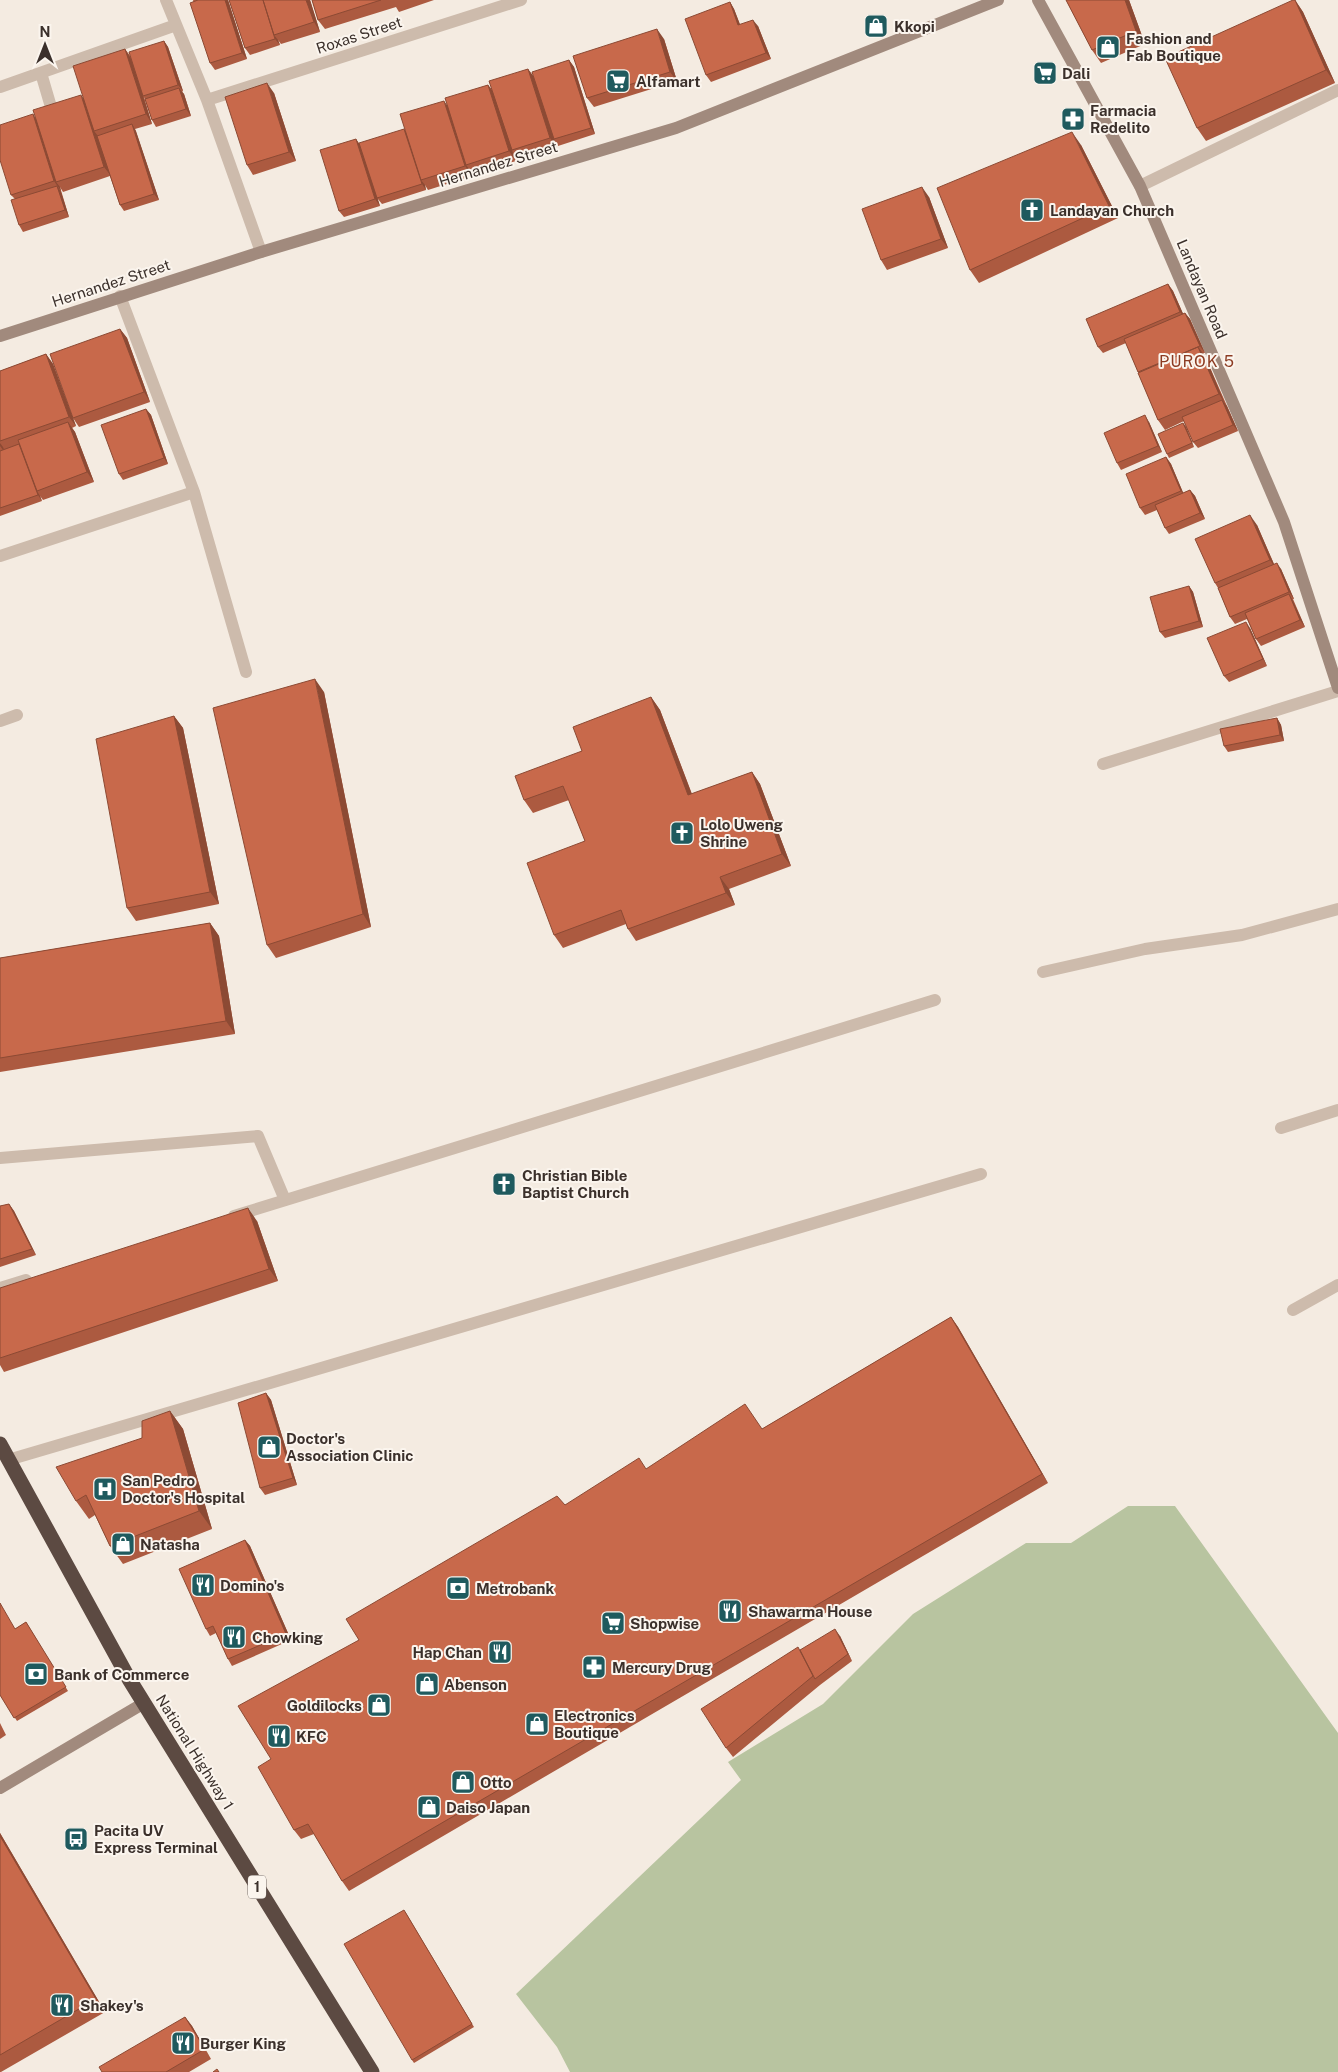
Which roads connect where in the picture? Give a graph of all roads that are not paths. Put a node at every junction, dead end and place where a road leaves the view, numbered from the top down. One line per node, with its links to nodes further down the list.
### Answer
1 (166, 0): 5 (street)
2 (520, 0): 9 (street, Roxas Street)
3 (998, 0): 12 (street, Hernandez Street)
4 (1038, 0): 11 (street, Landayan Road)
5 (176, 25): 6 (street); 9 (street)
6 (41, 74): 7 (street); 10 (street)
7 (0, 87)
8 (1338, 90): 11 (street)
9 (207, 100): 12 (street)
10 (51, 107)
11 (1140, 186): 18 (street, Landayan Road)
12 (261, 252): 13 (street, Hernandez Street)
13 (120, 296): 14 (street, Hernandez Street); 15 (street)
14 (0, 336)
15 (194, 492): 16 (street); 17 (street)
16 (0, 556)
17 (246, 672)
18 (1338, 690): 21 (street)
19 (17, 715): 20 (street)
20 (0, 722)
21 (1103, 764)
22 (1338, 909): 23 (street)
23 (1043, 972)
24 (935, 1000): 29 (street)
25 (1338, 1110): 26 (street)
26 (1281, 1128)
27 (0, 1158): 29 (street)
28 (981, 1174): 36 (street)
29 (286, 1200): 30 (street)
30 (219, 1221)
31 (38, 1276): 33 (street)
32 (1338, 1285): 34 (street)
33 (0, 1288)
34 (1293, 1310)
35 (0, 1444): 36 (highway, National Highway 1 / 1)
36 (8, 1460): 37 (highway, National Highway 1 / 1)
37 (144, 1703): 38 (street); 39 (highway, National Highway 1 / 1)
38 (0, 1788)
39 (372, 2072)

